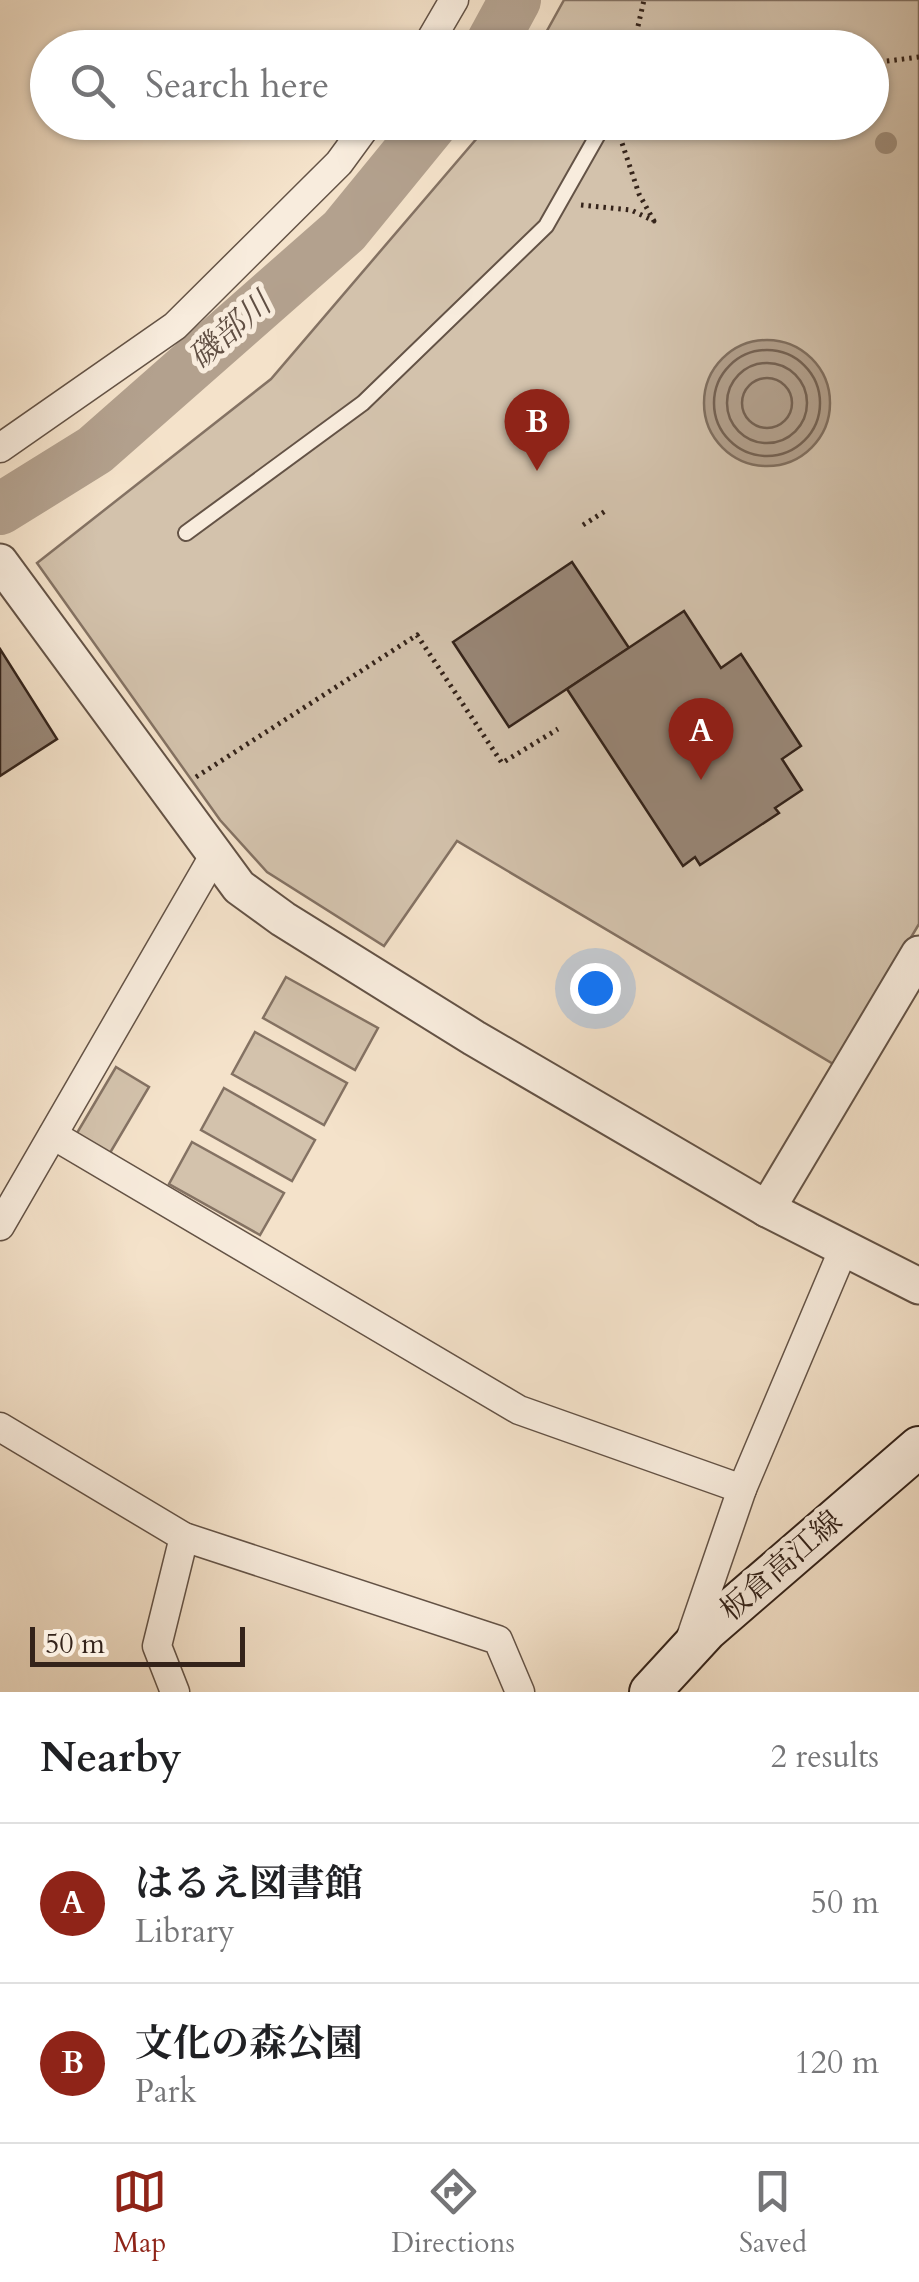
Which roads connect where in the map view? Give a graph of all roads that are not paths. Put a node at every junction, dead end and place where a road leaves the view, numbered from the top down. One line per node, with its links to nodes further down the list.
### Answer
1 (454, 0): 2 (street)
2 (436, 30)
3 (356, 140): 5 (street)
4 (595, 140): 6 (lane)
5 (0, 448)
6 (186, 533)
7 (0, 562): 8 (street)
8 (214, 854): 10 (street); 11 (street)
9 (919, 954): 11 (street)
10 (52, 1135): 12 (street); 17 (street)
11 (767, 1209): 13 (street)
12 (0, 1226)
13 (844, 1248): 14 (street); 17 (street)
14 (919, 1286)
15 (0, 1427): 18 (street)
16 (919, 1448): 19 (main road, 板倉高江線)
17 (742, 1488): 19 (street)
18 (184, 1537): 20 (street); 21 (street)
19 (685, 1654): 22 (main road, 板倉高江線)
20 (175, 1692)
21 (520, 1692)
22 (650, 1692)

